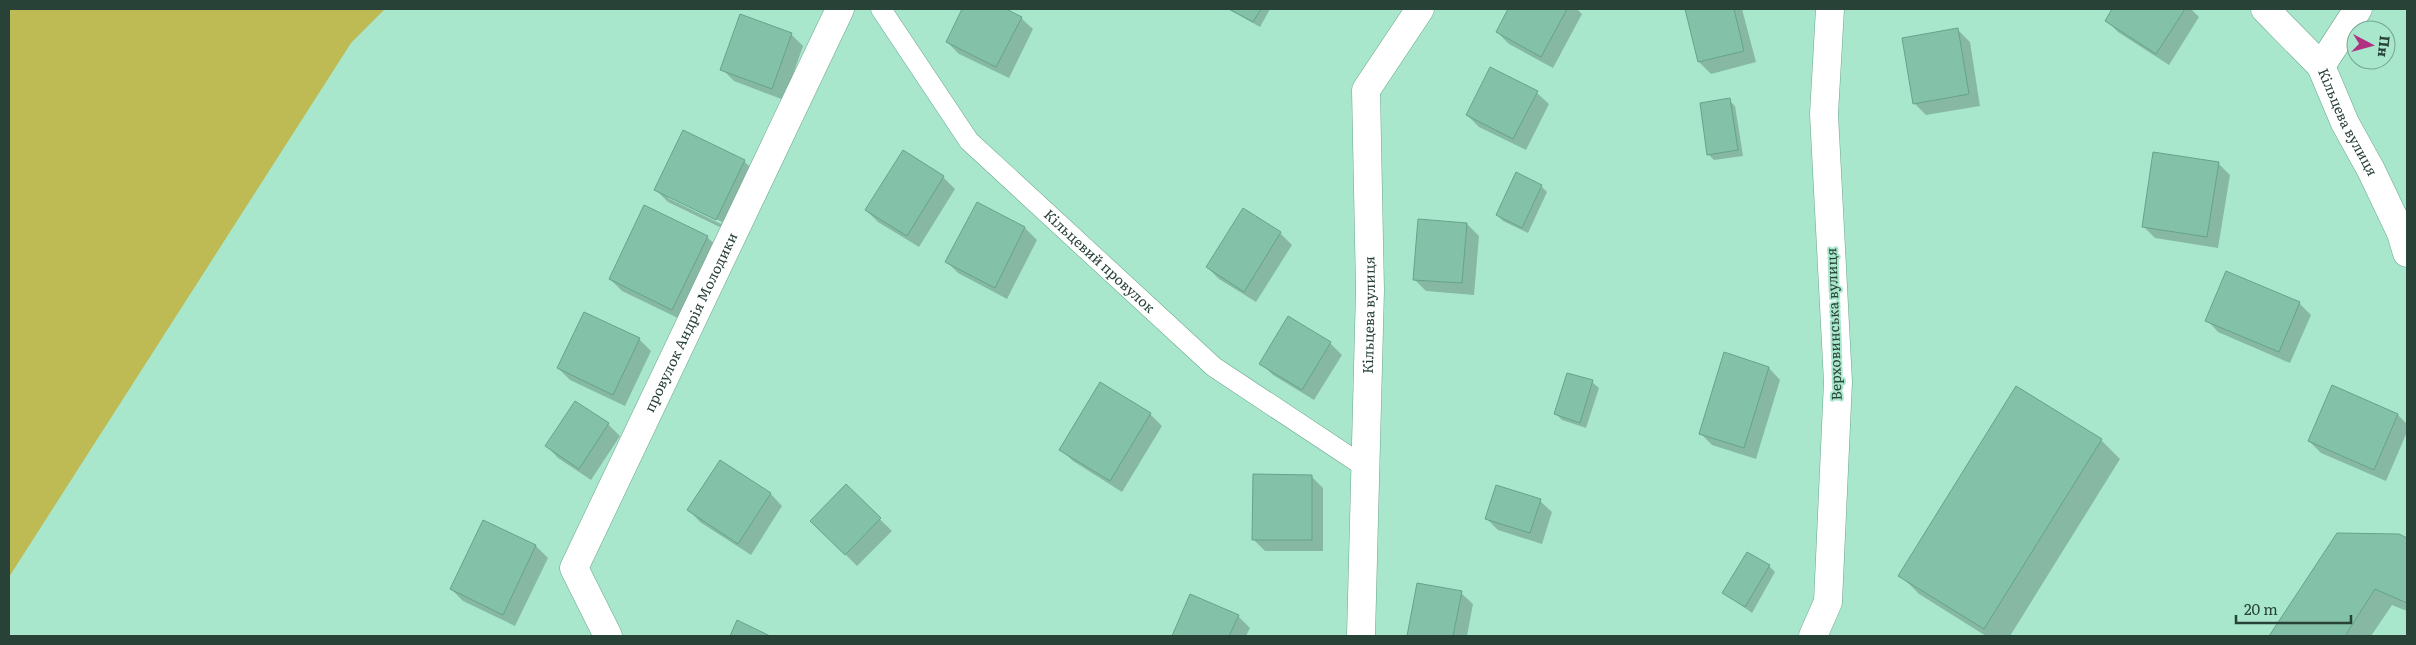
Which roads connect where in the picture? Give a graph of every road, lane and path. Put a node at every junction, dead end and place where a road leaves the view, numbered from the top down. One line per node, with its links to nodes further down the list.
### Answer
1 (840, 9): 10 (street, провулок Андрія Молодики)
2 (881, 9): 9 (lane, Кільцевий провулок)
3 (1420, 9): 9 (street, Кільцева вулиця)
4 (1830, 9): 12 (street, Верховинська вулиця)
5 (2265, 9): 7 (street, Кільцева вулиця)
6 (2358, 9): 7 (street)
7 (2322, 66): 8 (street, Кільцева вулиця)
8 (2407, 253)
9 (1365, 466): 11 (street, Кільцева вулиця)
10 (608, 636)
11 (1361, 636)
12 (1814, 636)

